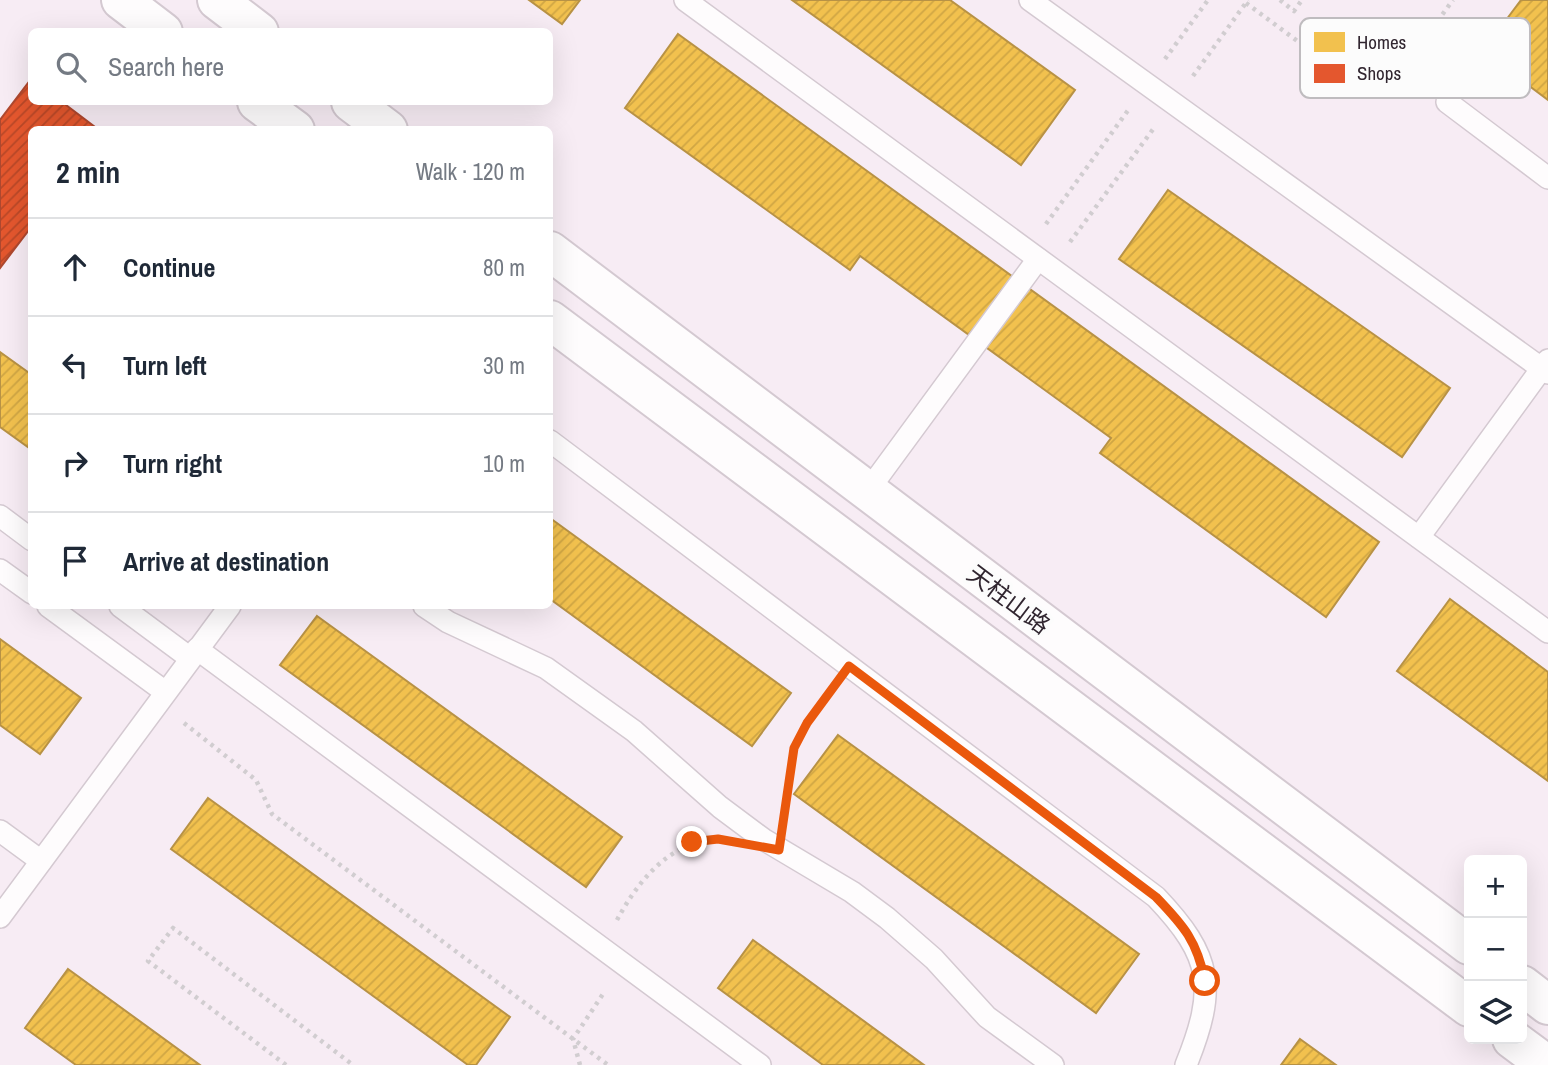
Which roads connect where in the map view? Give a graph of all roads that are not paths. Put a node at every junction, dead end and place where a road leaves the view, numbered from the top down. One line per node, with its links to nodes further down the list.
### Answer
1 (121, 0): 5 (street)
2 (217, 0): 6 (street)
3 (685, 0): 14 (lane)
4 (1030, 0): 16 (lane)
5 (158, 28)
6 (254, 28)
7 (1447, 102): 12 (lane)
8 (261, 105): 10 (street)
9 (355, 105): 11 (street)
10 (290, 126)
11 (383, 126)
12 (1548, 178)
13 (553, 253): 18 (street, 天柱山路)
14 (1039, 259): 18 (lane); 21 (lane)
15 (553, 322): 36 (street)
16 (1546, 367): 21 (lane)
17 (553, 443): 41 (lane)
18 (867, 492): 34 (street, 天柱山路)
19 (0, 516): 20 (lane)
20 (28, 537)
21 (1419, 537): 28 (lane)
22 (0, 570): 23 (lane)
23 (28, 590)
24 (52, 609): 30 (lane)
25 (125, 609): 29 (lane)
26 (228, 609): 29 (lane)
27 (428, 609): 40 (lane)
28 (1548, 632)
29 (194, 653): 30 (lane); 39 (lane)
30 (160, 697): 32 (lane)
31 (0, 831): 32 (lane)
32 (41, 861): 33 (lane)
33 (0, 918)
34 (1464, 941)
35 (1527, 989): 37 (street)
36 (1464, 1003)
37 (1548, 1005)
38 (1519, 1044): 42 (street)
39 (761, 1065)
40 (1053, 1065)
41 (1186, 1065)
42 (1547, 1065)

